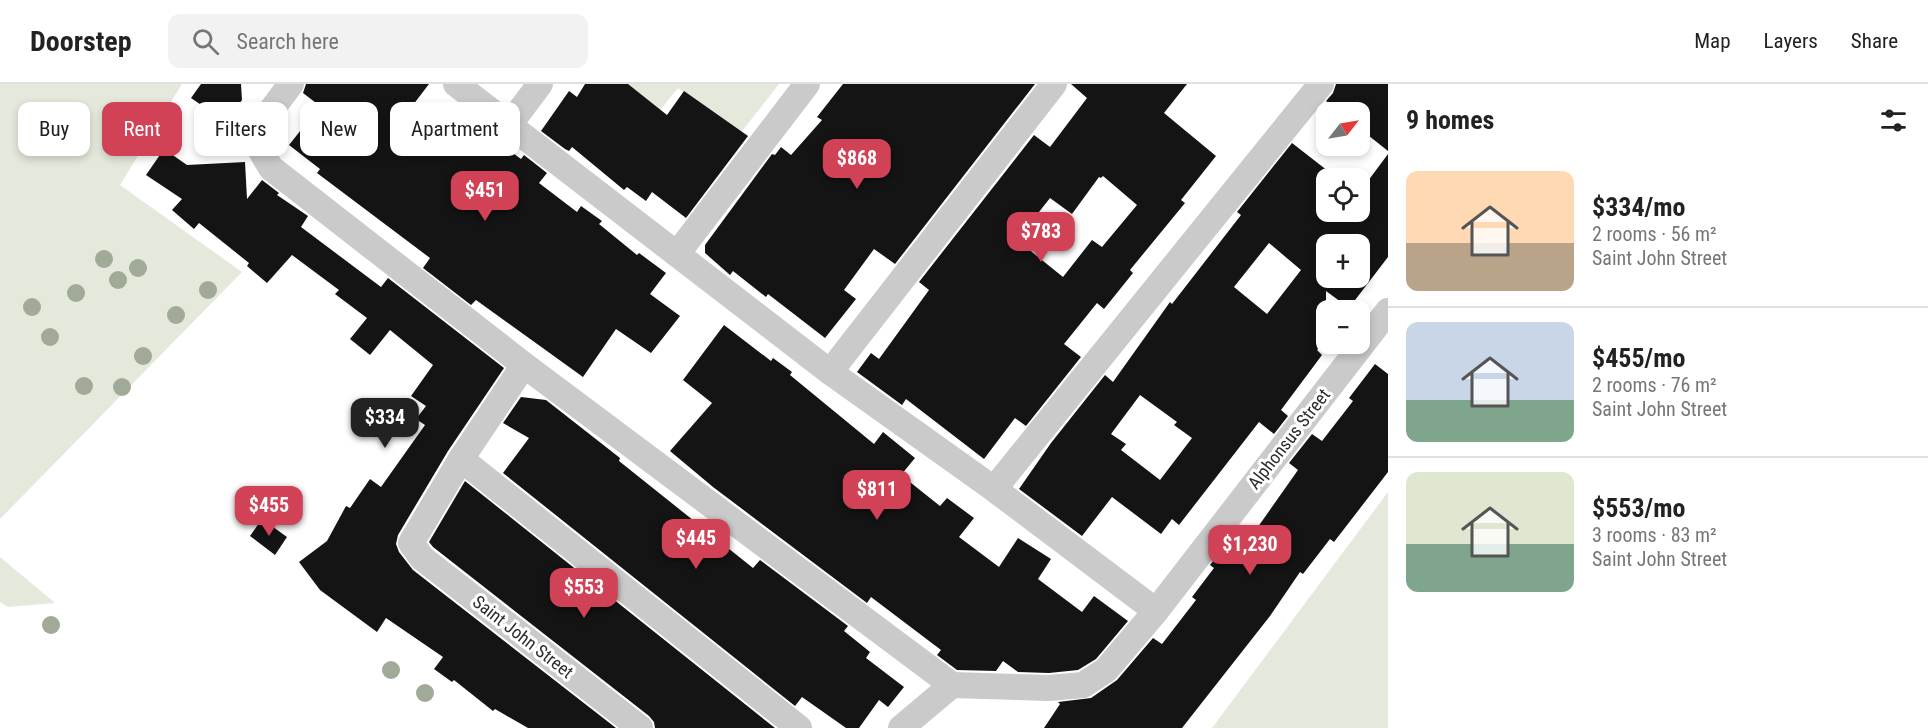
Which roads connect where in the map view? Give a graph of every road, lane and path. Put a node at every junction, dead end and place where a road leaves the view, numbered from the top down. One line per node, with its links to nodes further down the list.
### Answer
1 (291, 84): 12 (street)
2 (456, 84): 7 (street)
3 (540, 84): 8 (street)
4 (807, 84): 10 (street)
5 (1054, 84): 13 (street)
6 (1321, 84): 15 (street)
7 (480, 102)
8 (520, 111)
9 (520, 132): 10 (street)
10 (677, 254): 13 (street)
11 (1385, 321): 16 (street, Alphonsus Street)
12 (524, 365): 14 (street); 17 (street)
13 (830, 372): 15 (street)
14 (461, 459): 18 (street, Saint John Street); 19 (street)
15 (994, 489): 16 (street)
16 (1156, 611): 17 (street, Alphonsus Street)
17 (951, 685): 20 (street)
18 (640, 728)
19 (799, 728)
20 (901, 728)

